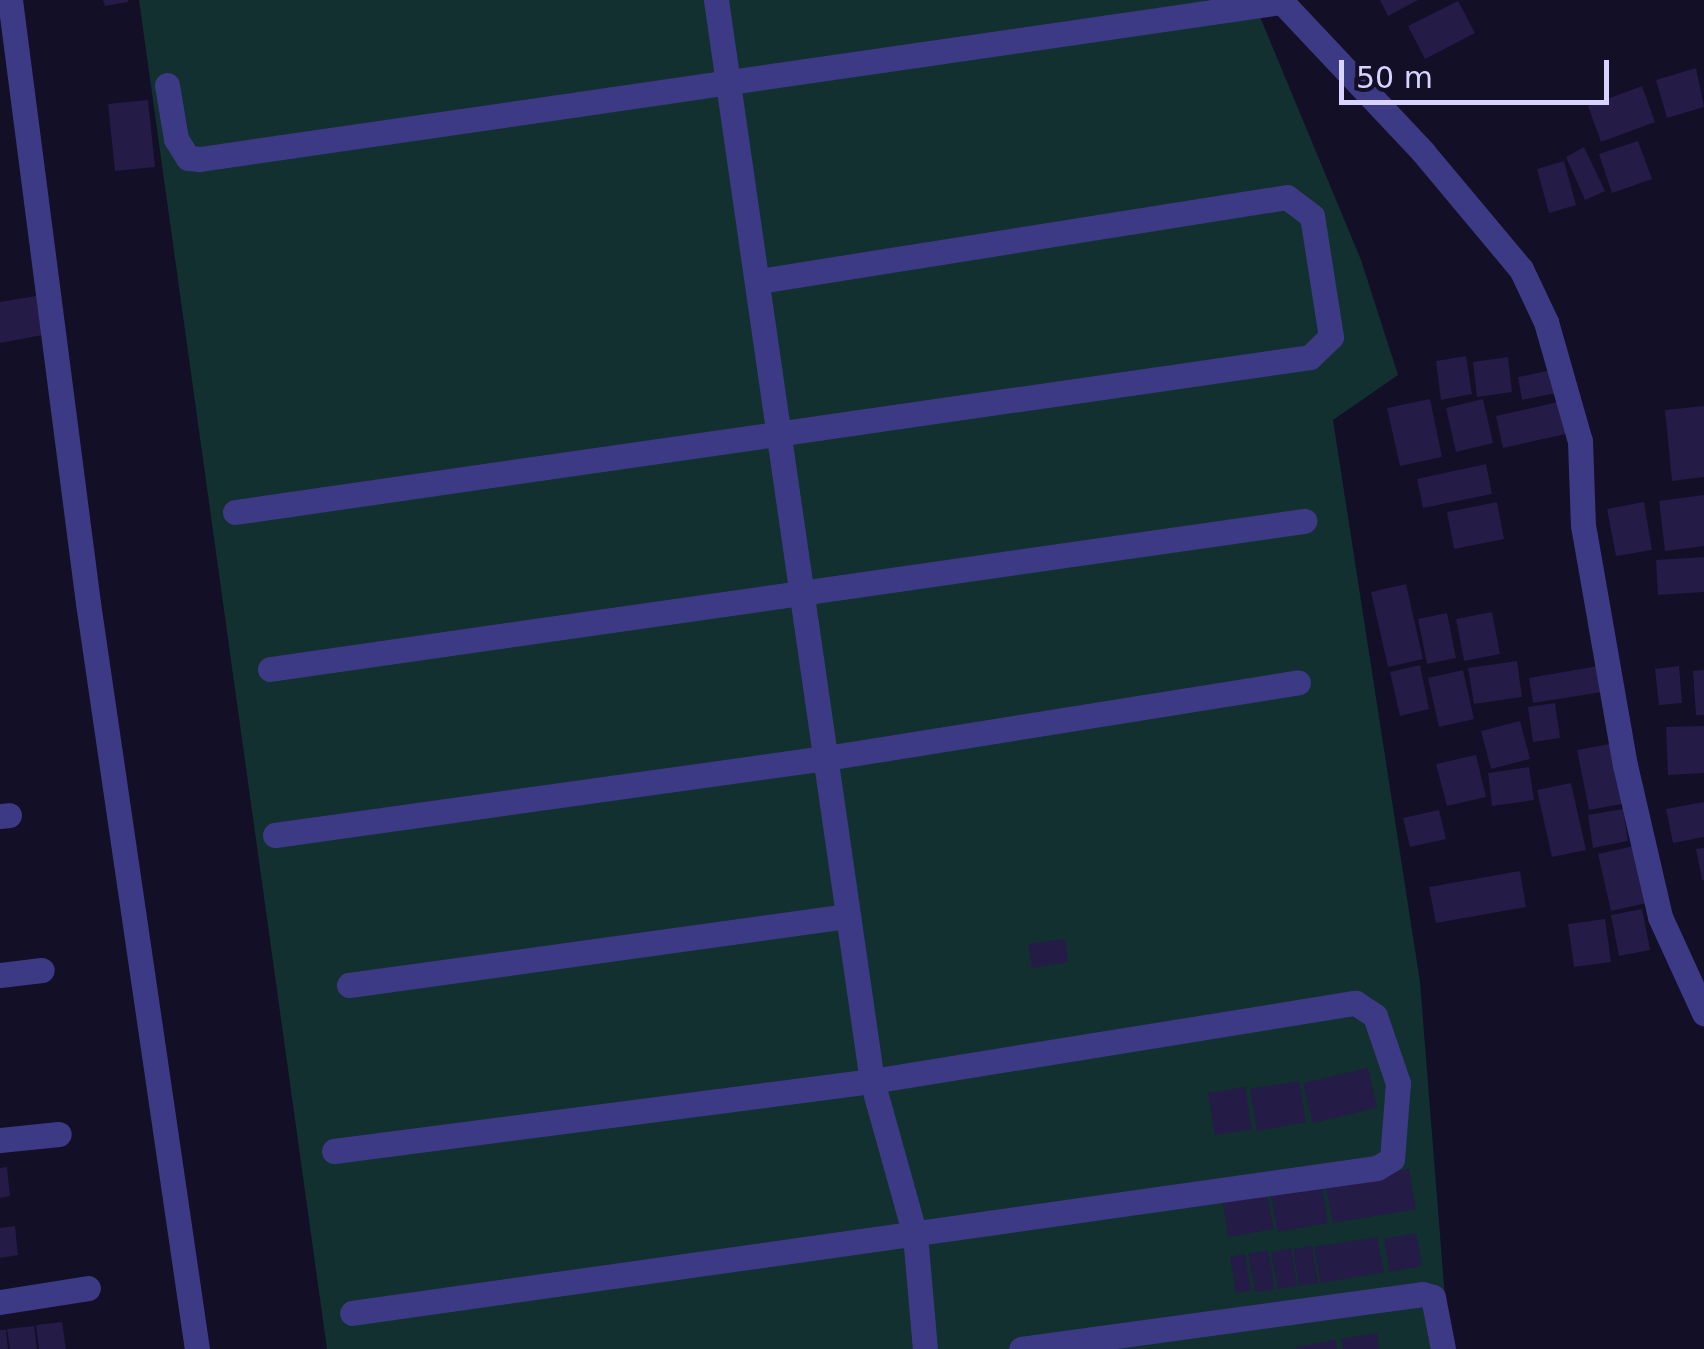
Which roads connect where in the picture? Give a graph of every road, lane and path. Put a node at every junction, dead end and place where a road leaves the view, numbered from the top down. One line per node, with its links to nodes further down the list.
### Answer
1 (10, 0): 28 (street)
2 (716, 0): 4 (street)
3 (1281, 1): 4 (street); 19 (street)
4 (726, 83): 5 (street); 6 (street)
5 (167, 85)
6 (759, 281): 7 (street); 7 (street)
7 (780, 436): 8 (street); 10 (street)
8 (235, 512)
9 (1304, 521): 10 (street)
10 (803, 595): 11 (street); 13 (street)
11 (270, 669)
12 (1298, 682): 13 (street)
13 (826, 758): 14 (street); 15 (street)
14 (274, 834)
15 (848, 916): 18 (street); 20 (street)
16 (42, 970): 17 (street)
17 (0, 975)
18 (349, 985)
19 (1704, 1013)
20 (872, 1081): 23 (street); 24 (street); 24 (street)
21 (60, 1134): 22 (street)
22 (0, 1140)
23 (334, 1151)
24 (915, 1235): 27 (street); 29 (street)
25 (88, 1288): 26 (street)
26 (0, 1302)
27 (352, 1313)
28 (197, 1349)
29 (925, 1349)
30 (1022, 1349): 31 (street)
31 (1443, 1349)

